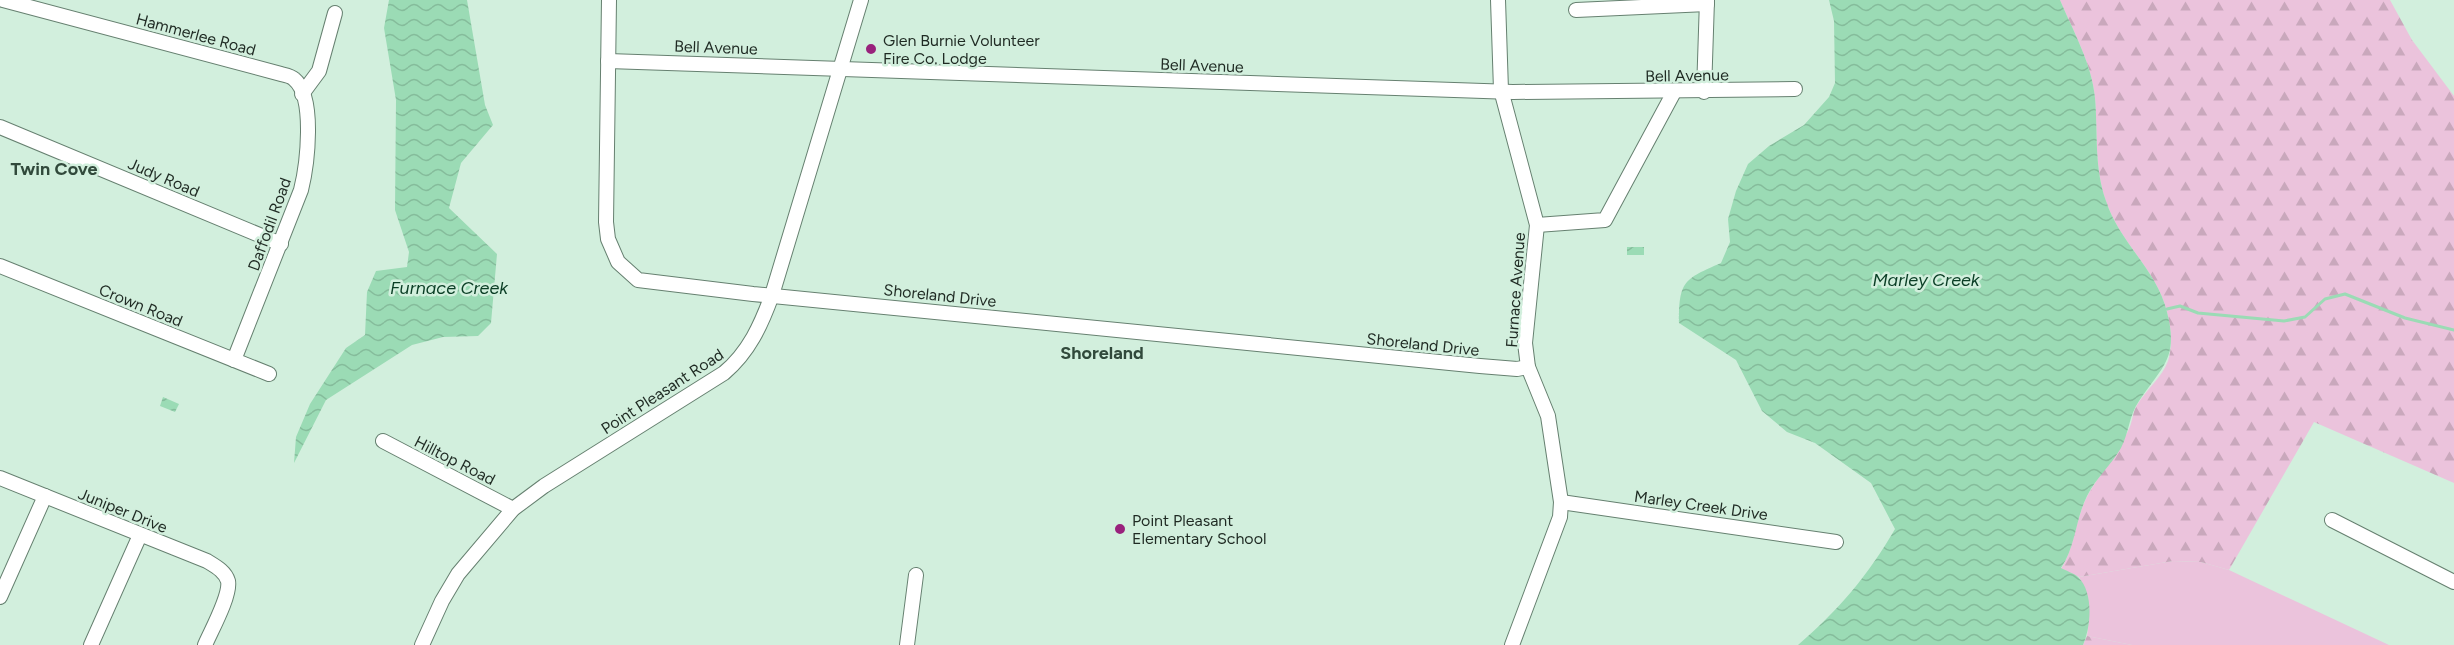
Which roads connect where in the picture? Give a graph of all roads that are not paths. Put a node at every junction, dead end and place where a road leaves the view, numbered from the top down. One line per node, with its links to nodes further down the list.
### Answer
1 (3, 0): 14 (street, Hammerlee Road)
2 (609, 0): 8 (street, Shoreland Drive)
3 (861, 0): 9 (street, Point Pleasant Road)
4 (1498, 0): 11 (street, Furnace Avenue)
5 (1707, 2): 6 (street); 13 (street)
6 (1576, 10)
7 (335, 14): 14 (street)
8 (608, 61): 9 (street, Bell Avenue); 19 (street, Shoreland Drive)
9 (841, 67): 11 (street, Bell Avenue); 19 (street, Point Pleasant Road)
10 (1796, 89): 13 (street, Bell Avenue)
11 (1501, 90): 12 (street, Bell Avenue); 16 (street, Furnace Avenue)
12 (1674, 92): 13 (street, Bell Avenue); 16 (street)
13 (1704, 92)
14 (302, 94): 17 (street, Daffodil Road)
15 (0, 127): 17 (street, Judy Road)
16 (1536, 225): 21 (street, Furnace Avenue)
17 (281, 244): 20 (street, Daffodil Road)
18 (0, 266): 20 (street, Crown Road)
19 (772, 295): 21 (street, Shoreland Drive); 27 (street, Point Pleasant Road)
20 (234, 360): 22 (street, Crown Road)
21 (1528, 367): 26 (street, Furnace Avenue)
22 (269, 374)
23 (382, 441): 27 (street, Hilltop Road)
24 (0, 478): 25 (street, Juniper Drive)
25 (45, 496): 29 (street, Juniper Drive); 33 (street)
26 (1562, 502): 30 (street, Marley Creek Drive); 38 (street, Furnace Avenue)
27 (513, 509): 36 (street, Point Pleasant Road)
28 (2332, 520): 32 (street)
29 (140, 535): 34 (street); 35 (street, Juniper Drive)
30 (1836, 542)
31 (916, 575): 37 (street)
32 (2454, 582)
33 (0, 597)
34 (91, 645)
35 (205, 645)
36 (422, 645)
37 (907, 645)
38 (1512, 645)

